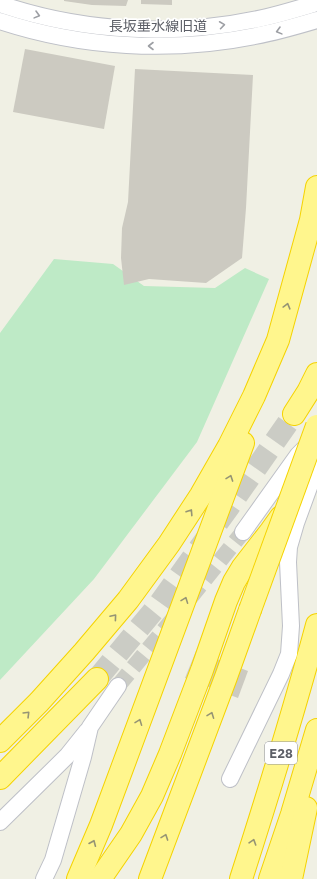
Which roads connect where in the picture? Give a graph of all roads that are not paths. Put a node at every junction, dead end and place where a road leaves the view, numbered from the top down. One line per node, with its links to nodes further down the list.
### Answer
1 (0, 4): 2 (street, 長坂垂水線旧道, one-way to 2)
2 (317, 4)
3 (317, 20): 4 (street, 長坂垂水線旧道, one-way to 4)
4 (0, 21)
5 (317, 187): 6 (highway, one-way to 5)
6 (278, 340): 19 (highway, one-way to 6); 26 (highway, one-way to 6)
7 (314, 385): 8 (highway)
8 (294, 414)
9 (317, 426): 12 (highway, bridge)
10 (317, 437): 13 (street)
11 (317, 468): 22 (street)
12 (292, 496): 24 (highway, one-way to 12, bridge); 27 (highway, bridge)
13 (243, 532)
14 (317, 625): 28 (highway, E28, one-way to 14)
15 (97, 679): 21 (highway)
16 (118, 686): 17 (street)
17 (90, 727): 23 (street); 25 (street)
18 (317, 730): 29 (highway, E28)
19 (0, 741)
20 (317, 747): 30 (highway)
21 (0, 778)
22 (230, 778)
23 (0, 822)
24 (151, 876)
25 (44, 879)
26 (78, 879)
27 (100, 879)
28 (240, 879)
29 (270, 879)
30 (291, 879)

